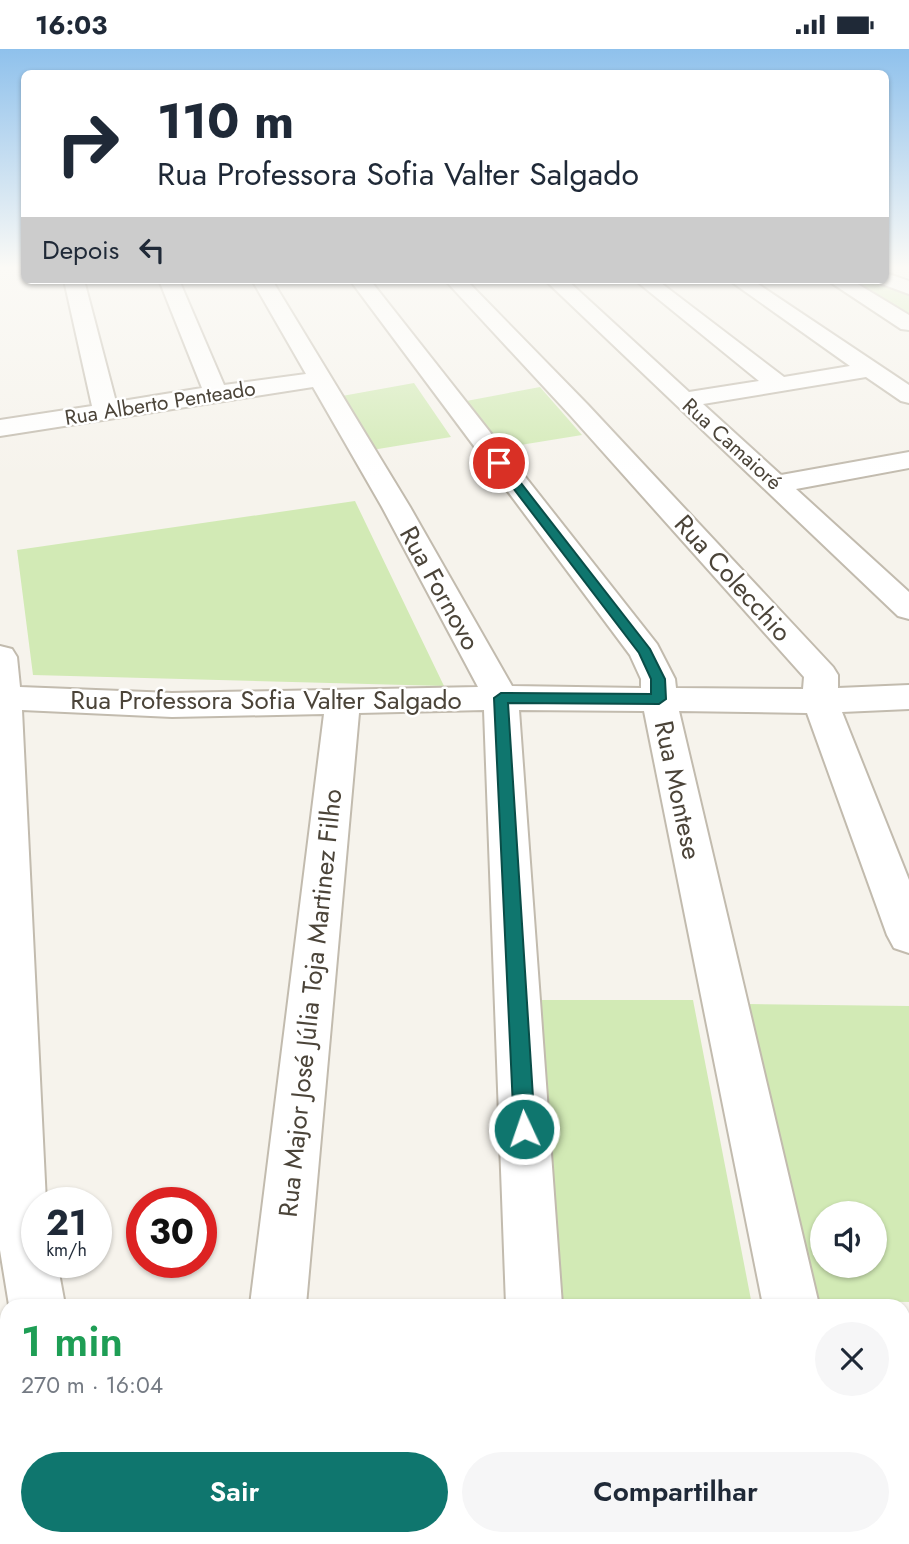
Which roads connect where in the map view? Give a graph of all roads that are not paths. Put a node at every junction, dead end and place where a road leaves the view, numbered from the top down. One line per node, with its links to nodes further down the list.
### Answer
1 (88, 337): 15 (street)
2 (193, 337): 12 (street)
3 (296, 337): 10 (street, Rua Fornovo)
4 (403, 337): 25 (street, Rua Montese)
5 (509, 337): 27 (street, Rua Colecchio)
6 (616, 337): 14 (street, Rua Camaioré)
7 (718, 337): 11 (street)
8 (822, 337): 9 (street)
9 (870, 370): 11 (street); 13 (street)
10 (321, 379): 12 (street, Rua Alberto Penteado); 24 (street, Rua Fornovo)
11 (778, 384): 14 (street)
12 (216, 393): 15 (street, Rua Alberto Penteado)
13 (909, 396)
14 (684, 400): 19 (street, Rua Camaioré)
15 (106, 412): 16 (street, Rua Alberto Penteado)
16 (0, 429)
17 (909, 460): 18 (street)
18 (880, 465): 19 (street); 20 (street)
19 (777, 484): 21 (street, Rua Camaioré)
20 (909, 488)
21 (909, 609)
22 (9, 697): 26 (street, Rua Professora Sofia Valter Salgado); 29 (street)
23 (909, 697): 27 (street, Rua Professora Sofia Valter Salgado)
24 (501, 698): 25 (street, Rua Professora Sofia Valter Salgado); 26 (street, Rua Professora Sofia Valter Salgado); 32 (street, Rua Fornovo)
25 (659, 699): 27 (street, Rua Professora Sofia Valter Salgado); 33 (street, Rua Montese)
26 (343, 700): 31 (street, Rua Major José Júlia Toja Martinez Filho)
27 (820, 701): 28 (street, Rua Colecchio)
28 (909, 935)
29 (9, 1196): 30 (street)
30 (35, 1299)
31 (279, 1299)
32 (534, 1299)
33 (789, 1299)

